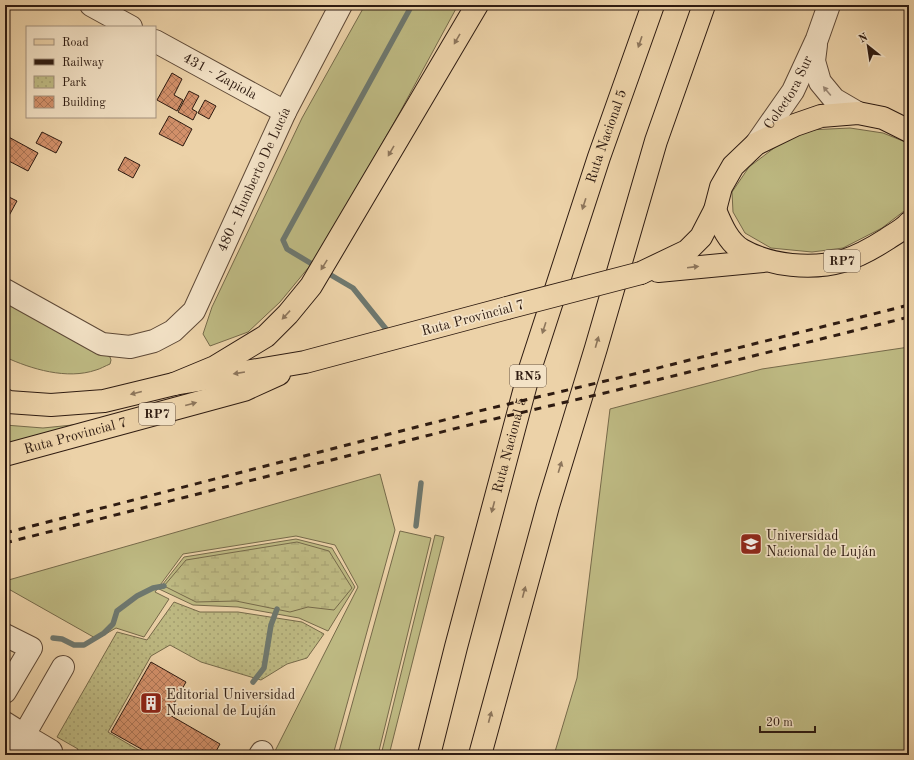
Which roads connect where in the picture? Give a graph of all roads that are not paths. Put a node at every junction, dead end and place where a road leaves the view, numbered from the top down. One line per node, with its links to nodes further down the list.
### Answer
1 (91, 5): 7 (street)
2 (341, 5): 10 (street, 480 - Humberto De Lucía)
3 (477, 5): 20 (main road, one-way to 20)
4 (653, 5): 30 (main road, Ruta Nacional 5 / RN5, one-way to 30)
5 (704, 5): 31 (main road, one-way to 5)
6 (829, 5): 8 (street, Colectora Sur)
7 (129, 26)
8 (817, 39): 11 (street, Colectora Sur, one-way to 8); 13 (street, Colectora Sur)
9 (156, 41): 10 (street, 431 - Zapiola)
10 (285, 112): 18 (street, 480 - Humberto De Lucía)
11 (858, 113): 12 (main road, RP7); 13 (main road, RP7)
12 (909, 131)
13 (756, 144): 14 (main road, RP7)
14 (715, 210): 16 (main road, RP7); 17 (main road, Ruta Provincial 7 / RP7)
15 (908, 224): 16 (main road, RP7)
16 (768, 260): 17 (main road, Ruta Provincial 7 / RP7, one-way to 16)
17 (641, 273): 19 (main road, Ruta Provincial 7 / RP7, bridge)
18 (5, 290)
19 (305, 362): 20 (main road, Ruta Provincial 7 / RP7, one-way to 20); 22 (main road, Ruta Provincial 7 / RP7, one-way to 19)
20 (174, 384): 21 (main road, Ruta Provincial 7 / RP7, one-way to 21)
21 (5, 400)
22 (5, 455)
23 (5, 635): 25 (street)
24 (63, 667): 27 (street)
25 (8, 680)
26 (5, 723): 27 (street)
27 (24, 735): 28 (street); 29 (street)
28 (12, 755)
29 (48, 755)
30 (429, 755)
31 (480, 755)

